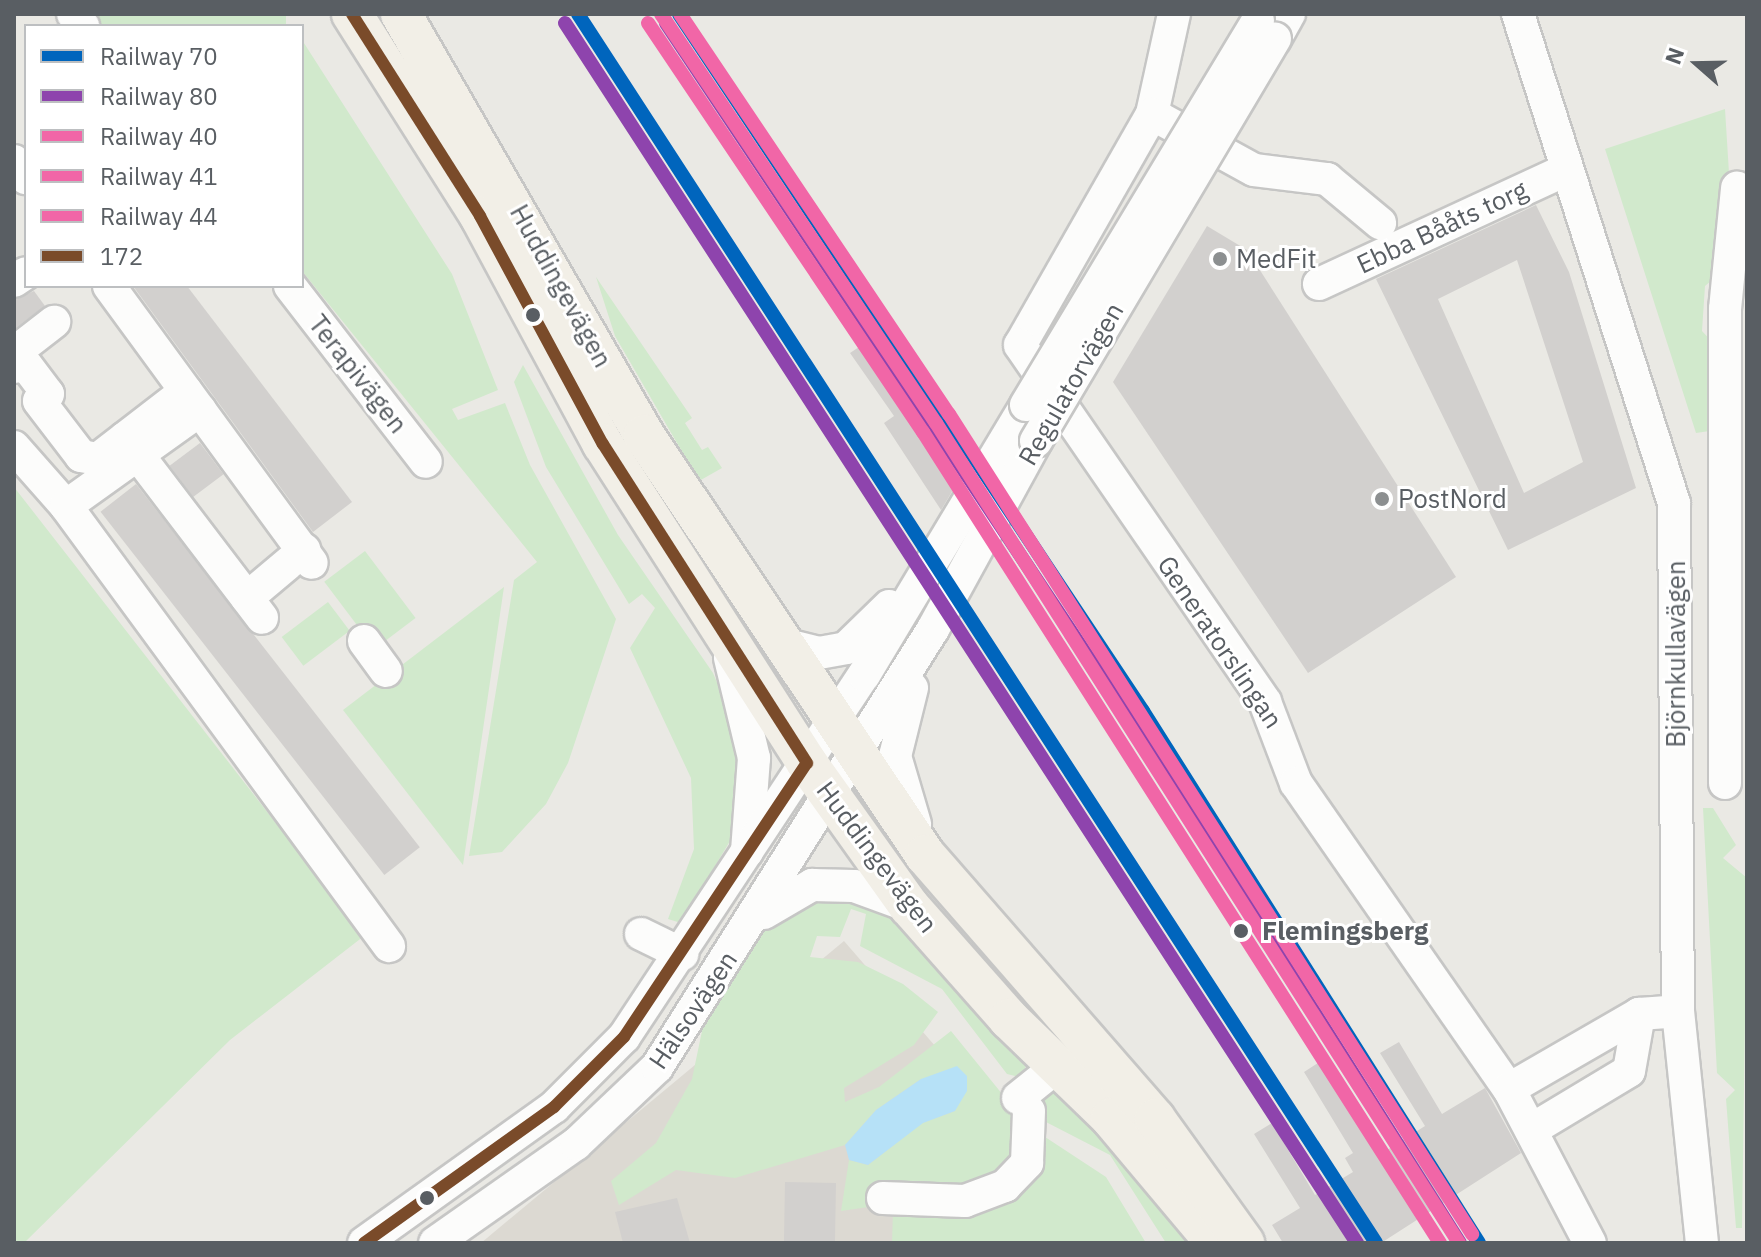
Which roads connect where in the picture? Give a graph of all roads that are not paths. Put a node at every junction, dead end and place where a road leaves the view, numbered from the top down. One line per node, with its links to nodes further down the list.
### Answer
1 (352, 14): 29 (main road, Huddingevägen)
2 (401, 14): 28 (main road, Huddingevägen)
3 (1174, 14): 8 (street)
4 (1504, 14): 7 (street, Björnkullavägen)
5 (1518, 14): 7 (street, Björnkullavägen)
6 (1271, 22): 19 (street, Regulatorvägen, bridge); 31 (street, Regulatorvägen, bridge)
7 (1536, 86): 9 (street, Björnkullavägen)
8 (1152, 114): 11 (street); 47 (street, Generatorslingan)
9 (1564, 171): 12 (street, Ebba Bååts torg); 26 (street, Björnkullavägen)
10 (1737, 188): 25 (street)
11 (1380, 223)
12 (1319, 284)
13 (110, 288): 18 (street)
14 (292, 288): 22 (street, Terapivägen)
15 (54, 322): 16 (street)
16 (14, 353)
17 (14, 367): 23 (street)
18 (193, 400): 21 (street); 21 (street)
19 (1026, 405): 28 (street); 32 (street, Regulatorvägen)
20 (14, 447): 24 (street)
21 (132, 447): 23 (street)
22 (426, 462)
23 (104, 467): 24 (street)
24 (66, 506): 42 (street)
25 (1724, 630): 26 (street); 35 (street)
26 (1680, 633): 44 (street, Björnkullavägen)
27 (364, 641): 30 (street)
28 (791, 646): 32 (main road, Huddingevägen)
29 (726, 647): 34 (main road, Huddingevägen); 38 (street)
30 (386, 671)
31 (891, 716): 33 (street, Regulatorvägen); 37 (street)
32 (835, 720): 33 (main road, Huddingevägen); 34 (street, Regulatorvägen)
33 (857, 753): 36 (street, Regulatorvägen); 37 (main road, Huddingevägen)
34 (807, 763): 36 (main road, Huddingevägen); 38 (street, Hälsovägen)
35 (1725, 783)
36 (831, 795): 39 (main road, Huddingevägen); 40 (street, Hälsovägen)
37 (925, 855): 53 (main road, Huddingevägen)
38 (746, 859): 43 (street, Hälsovägen)
39 (909, 906): 40 (street); 46 (main road, Huddingevägen)
40 (750, 926): 51 (street, Hälsovägen)
41 (641, 934): 43 (street)
42 (389, 946)
43 (682, 954): 50 (street, Hälsovägen)
44 (1678, 1011): 45 (street); 55 (street, Björnkullavägen)
45 (1639, 1014): 47 (street); 48 (street)
46 (1058, 1066): 49 (street); 52 (main road, Huddingevägen)
47 (1509, 1089): 48 (street, Generatorslingan)
48 (1531, 1130): 54 (street, Generatorslingan)
49 (883, 1198)
50 (364, 1243)
51 (435, 1243)
52 (1216, 1243)
53 (1244, 1243)
54 (1590, 1243)
55 (1702, 1243)

